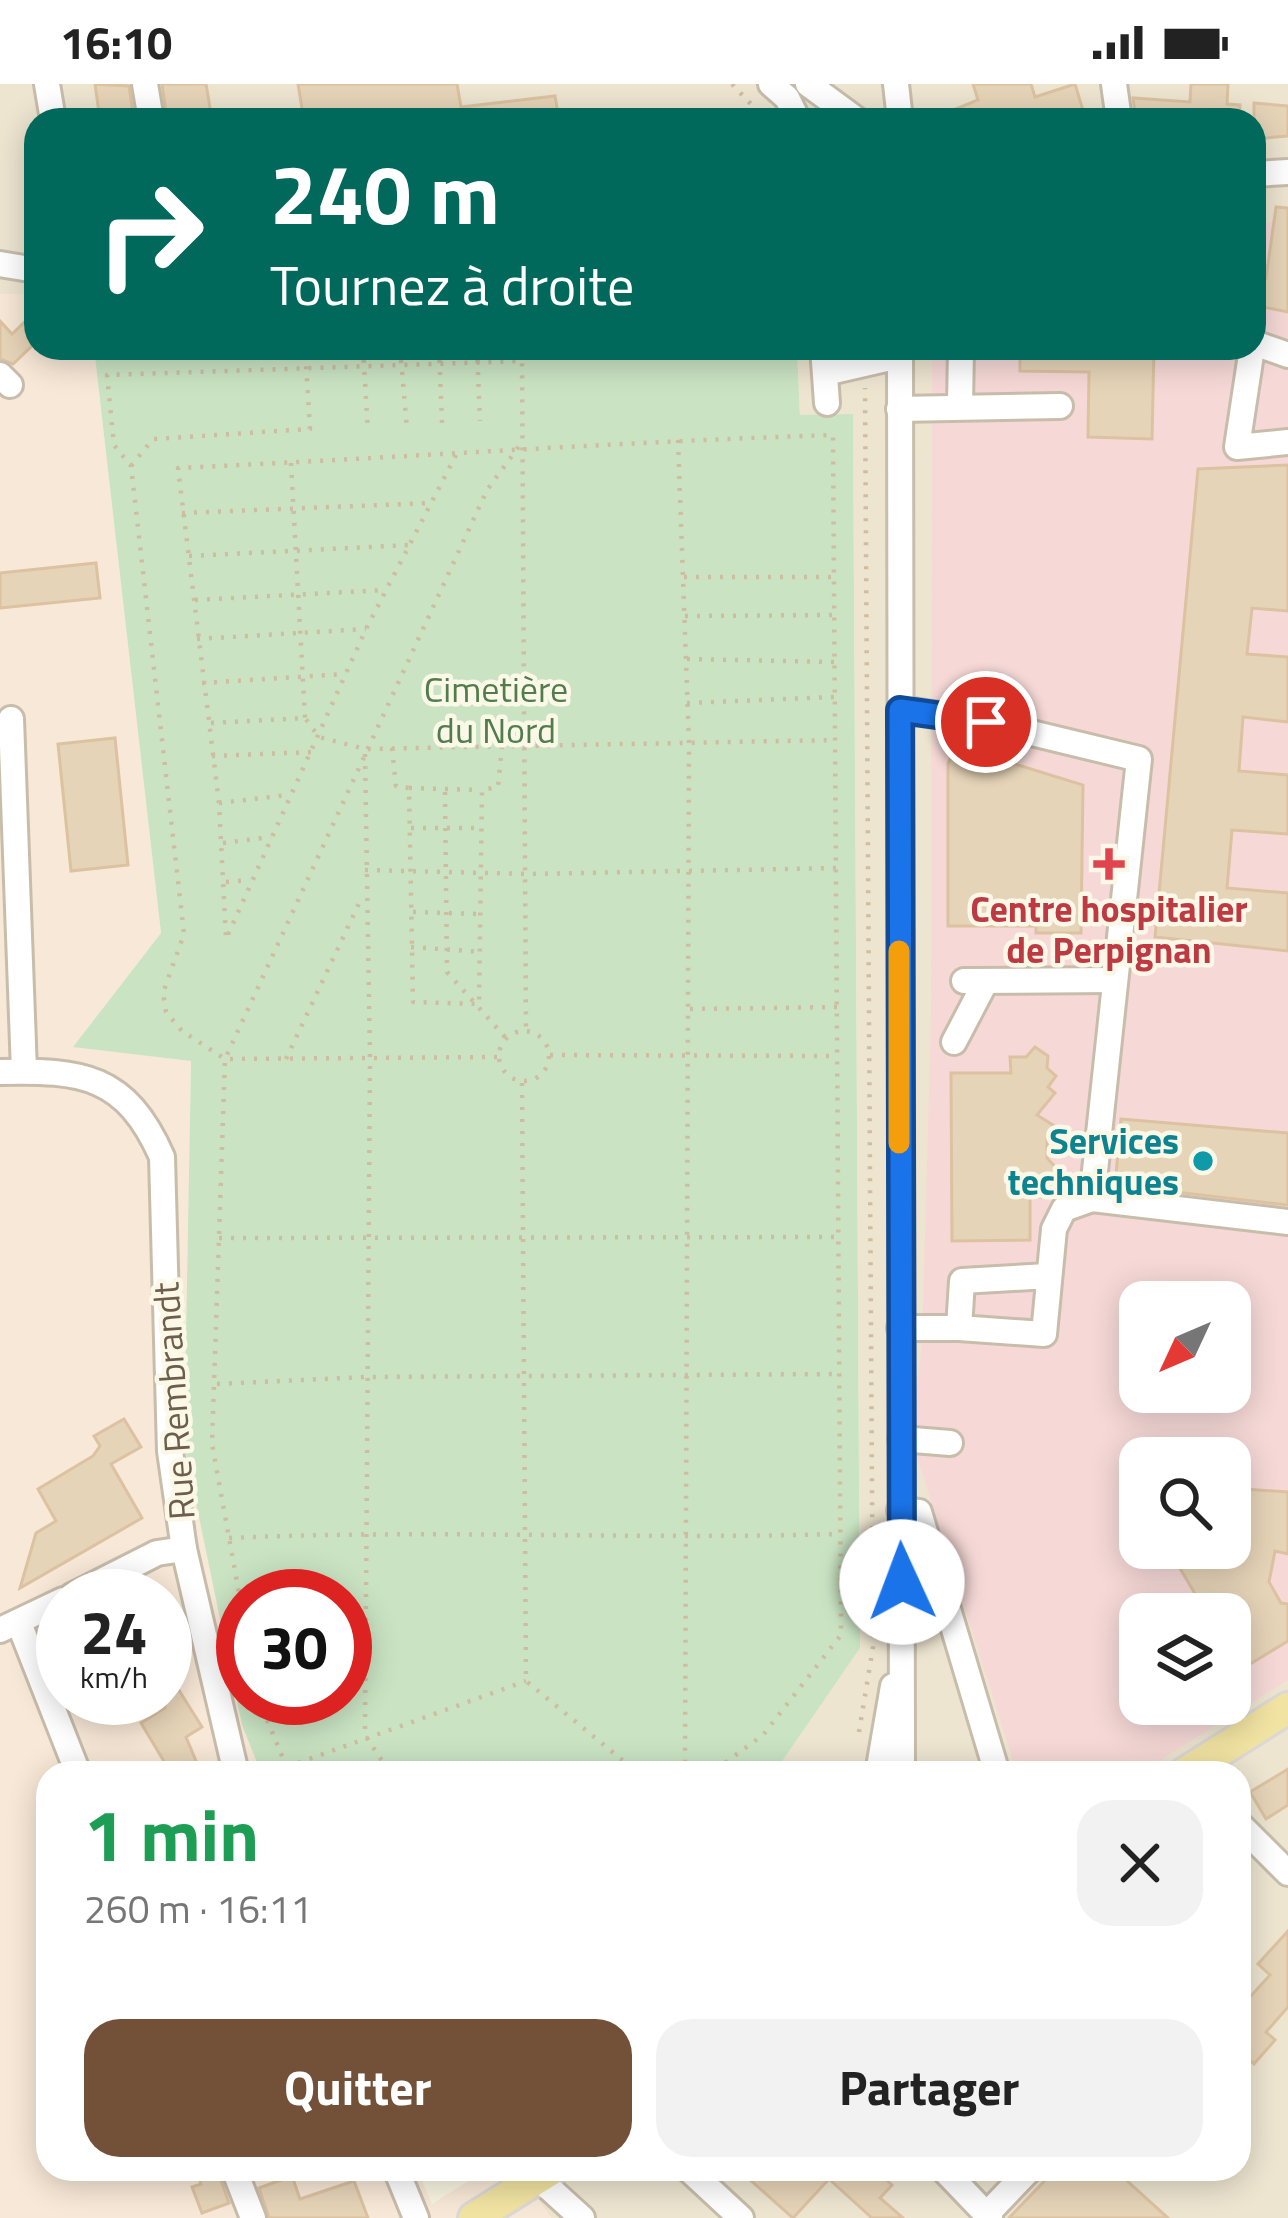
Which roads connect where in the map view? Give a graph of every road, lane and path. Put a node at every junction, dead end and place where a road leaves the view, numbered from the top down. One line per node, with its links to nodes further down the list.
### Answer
1 (732, 84): 4 (path)
2 (771, 84): 5 (street)
3 (808, 84): 6 (street)
4 (755, 108)
5 (792, 108)
6 (841, 108)
7 (306, 360): 20 (path)
8 (364, 360): 19 (path)
9 (400, 360): 18 (path)
10 (440, 360): 17 (path)
11 (824, 360): 21 (street)
12 (881, 360): 145 (path)
13 (883, 360): 24 (street)
14 (961, 360): 22 (street)
15 (1251, 360): 30 (street)
16 (477, 362): 17 (path); 25 (path); 31 (path)
17 (440, 363): 18 (path); 26 (path)
18 (400, 364): 19 (path); 27 (path)
19 (364, 365): 20 (path); 28 (path)
20 (306, 367): 34 (path); 34 (path)
21 (827, 403)
22 (961, 405): 23 (street); 24 (street)
23 (1060, 406)
24 (899, 409): 58 (street)
25 (480, 422)
26 (442, 423)
27 (407, 429)
28 (368, 432)
29 (678, 440): 31 (path); 41 (path); 42 (path)
30 (1288, 442)
31 (520, 445): 32 (path); 67 (path); 68 (path)
32 (456, 455): 33 (path); 35 (path)
33 (291, 463): 36 (path); 37 (path)
34 (131, 466): 108 (path)
35 (431, 503): 36 (path); 38 (path)
36 (293, 508): 37 (path); 39 (path)
37 (182, 513): 40 (path)
38 (410, 545): 39 (path); 43 (path)
39 (296, 550): 40 (path); 44 (path)
40 (189, 556): 45 (path)
41 (683, 577): 42 (path); 47 (path)
42 (834, 577): 46 (path)
43 (386, 590): 44 (path); 48 (path)
44 (299, 594): 45 (path); 49 (path)
45 (195, 599): 50 (path)
46 (835, 615): 47 (path); 52 (path)
47 (685, 616): 51 (path)
48 (365, 629): 49 (path); 53 (path)
49 (297, 633): 50 (path); 54 (path)
50 (196, 639): 55 (path)
51 (687, 658): 52 (path); 57 (path)
52 (835, 662): 56 (path)
53 (346, 674): 54 (path); 62 (path)
54 (299, 677): 55 (path); 59 (path)
55 (202, 683): 61 (path)
56 (834, 698): 57 (path); 63 (path)
57 (687, 704): 64 (path)
58 (900, 710): 97 (street); 121 (street)
59 (305, 718): 61 (path); 62 (path)
60 (11, 719): 111 (street)
61 (208, 723): 70 (path)
62 (319, 737): 68 (path); 69 (path)
63 (835, 740): 64 (path); 81 (path)
64 (689, 743): 67 (path); 83 (path)
65 (502, 746): 66 (path); 67 (path); 72 (path)
66 (392, 748): 68 (path); 71 (path)
67 (525, 748): 87 (path)
68 (364, 749): 84 (path); 108 (path)
69 (312, 752): 70 (path); 74 (path)
70 (212, 756): 75 (path)
71 (409, 788): 73 (path); 77 (path)
72 (482, 790): 73 (path); 78 (path)
73 (446, 792): 76 (path)
74 (288, 795): 75 (path); 79 (path)
75 (219, 803): 80 (path)
76 (446, 826): 77 (path); 78 (path); 82 (path)
77 (411, 828): 86 (path)
78 (482, 828): 85 (path)
79 (271, 837): 80 (path); 88 (path)
80 (223, 843): 89 (path)
81 (837, 868): 83 (path); 99 (path)
82 (444, 869): 85 (path); 86 (path); 92 (path)
83 (688, 869): 87 (path); 100 (path)
84 (365, 870): 86 (path); 90 (path)
85 (481, 870): 87 (path); 93 (path)
86 (412, 872): 91 (path)
87 (528, 874): 101 (path)
88 (252, 880): 89 (path); 89 (path)
89 (226, 882)
90 (364, 892): 109 (path); 110 (path)
91 (412, 912): 92 (path); 94 (path)
92 (446, 913): 93 (path); 95 (path)
93 (481, 914): 96 (path)
94 (411, 946): 95 (path); 98 (path)
95 (446, 950): 96 (path); 98 (path)
96 (483, 952): 98 (path)
97 (1114, 980): 103 (street); 113 (street)
98 (479, 1004): 102 (path)
99 (841, 1007): 100 (path); 105 (path)
100 (689, 1009): 107 (path)
101 (526, 1030): 102 (path); 104 (path)
102 (505, 1037): 106 (path)
103 (954, 1042)
104 (550, 1054): 107 (path); 112 (path)
105 (838, 1056): 107 (path); 116 (path)
106 (497, 1057): 110 (path); 112 (path)
107 (688, 1057): 119 (path)
108 (225, 1059): 109 (path); 117 (path)
109 (286, 1060): 110 (path)
110 (370, 1060): 115 (path)
111 (12, 1072): 136 (street, Rue Rembrandt)
112 (522, 1082): 118 (path)
113 (1092, 1199): 114 (street); 120 (street)
114 (1288, 1222)
115 (368, 1237): 117 (path); 118 (path); 126 (path)
116 (840, 1237): 119 (path); 123 (path)
117 (220, 1238): 127 (path)
118 (524, 1238): 119 (path); 124 (path)
119 (686, 1240): 125 (path)
120 (1048, 1276): 122 (street); 122 (street)
121 (901, 1328): 122 (street); 128 (street)
122 (959, 1328)
123 (842, 1374): 125 (path); 133 (path)
124 (526, 1376): 125 (path); 126 (path); 132 (path)
125 (688, 1376): 135 (path)
126 (366, 1377): 127 (path); 131 (path)
127 (215, 1384): 134 (path)
128 (901, 1438): 129 (street); 130 (street)
129 (950, 1443)
130 (900, 1510): 139 (street); 156 (street)
131 (365, 1532): 132 (path); 134 (path); 144 (path)
132 (523, 1533): 135 (path); 141 (path)
133 (840, 1534): 135 (path); 153 (path)
134 (229, 1538): 138 (path)
135 (687, 1538): 152 (path)
136 (184, 1549): 137 (street); 147 (street, Rue Rembrandt)
137 (124, 1569)
138 (235, 1569)
139 (904, 1618): 154 (street); 155 (street)
140 (9, 1626): 146 (street)
141 (526, 1682): 144 (path); 151 (path)
142 (1288, 1708): 157 (main road)
143 (269, 1725): 148 (path)
144 (365, 1735): 149 (path); 150 (path)
145 (858, 1749)
146 (72, 1761)
147 (233, 1761)
148 (284, 1761)
149 (308, 1761)
150 (382, 1761)
151 (623, 1761)
152 (685, 1761)
153 (728, 1761)
154 (880, 1761)
155 (902, 1761)
156 (993, 1761)
157 (1205, 1761)
158 (1251, 1836): 159 (street)
159 (1288, 1873)
160 (239, 2181): 169 (street)
161 (401, 2181): 170 (street)
162 (535, 2181): 167 (main road)
163 (551, 2181): 171 (street)
164 (701, 2181): 172 (street)
165 (954, 2181): 168 (street)
166 (1020, 2181): 168 (street)
167 (486, 2215)
168 (988, 2217)
169 (253, 2218)
170 (416, 2218)
171 (581, 2218)
172 (740, 2218)

